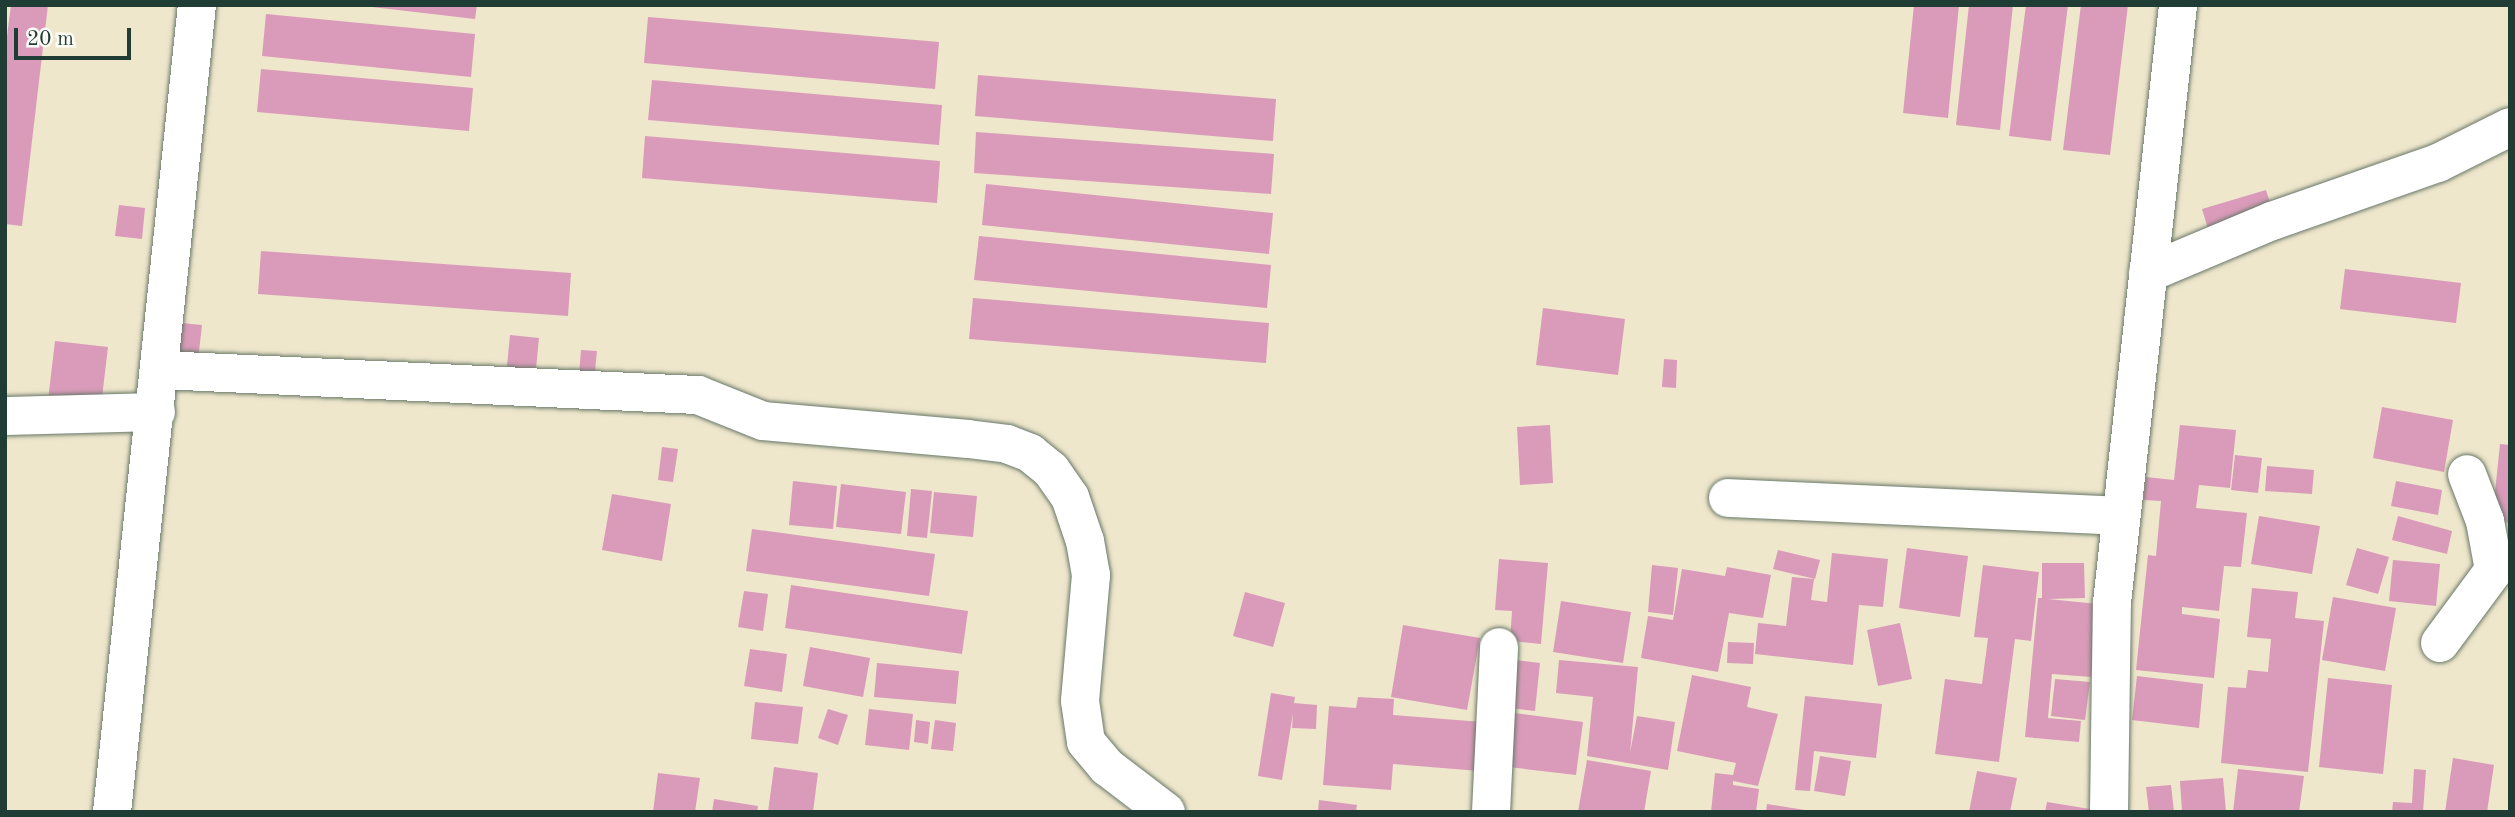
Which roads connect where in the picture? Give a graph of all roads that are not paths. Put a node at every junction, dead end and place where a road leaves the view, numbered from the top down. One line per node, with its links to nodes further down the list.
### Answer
1 (197, 5): 5 (street)
2 (2178, 5): 4 (street)
3 (2510, 127): 4 (street)
4 (2148, 273): 10 (street)
5 (161, 370): 6 (street); 15 (street)
6 (156, 412): 7 (street); 14 (street)
7 (5, 416)
8 (2467, 474): 11 (street)
9 (1728, 498): 10 (street)
10 (2121, 516): 17 (street)
11 (2502, 571): 12 (street)
12 (2440, 643)
13 (1499, 647): 16 (street)
14 (112, 812)
15 (1166, 812)
16 (1491, 812)
17 (2109, 812)

